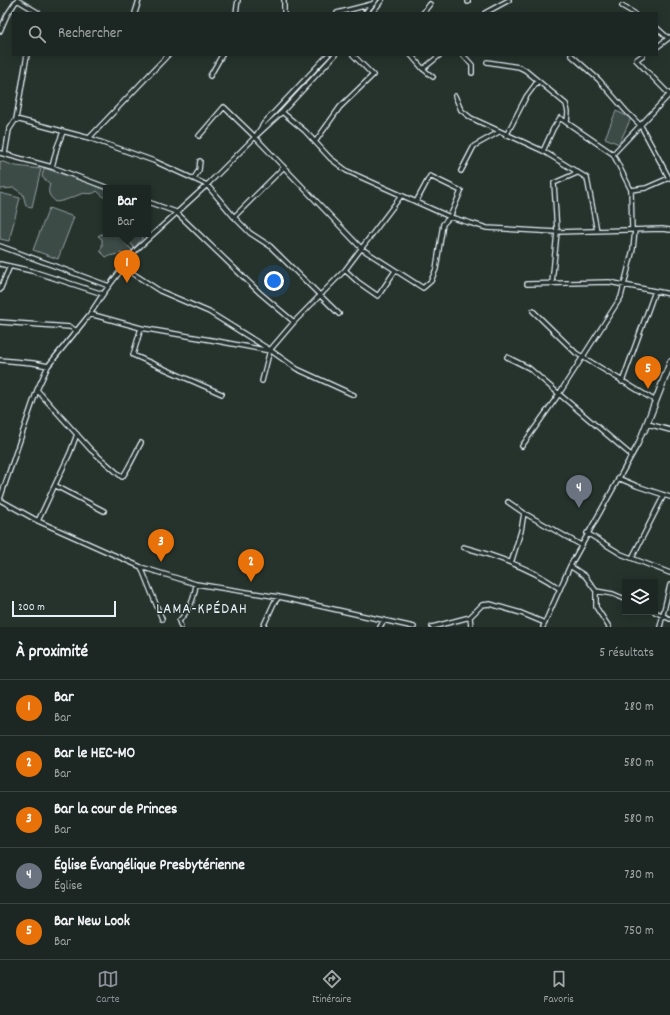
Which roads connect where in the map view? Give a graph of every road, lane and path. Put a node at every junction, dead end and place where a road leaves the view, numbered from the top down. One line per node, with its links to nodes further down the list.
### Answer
1 (17, 0): 11 (street); 22 (street)
2 (139, 0): 12 (street)
3 (238, 0): 13 (street)
4 (284, 0): 14 (street)
5 (376, 0): 8 (street)
6 (382, 0): 17 (street)
7 (509, 0): 19 (street)
8 (372, 4): 15 (street); 16 (street)
9 (430, 4): 18 (street)
10 (622, 6): 20 (street)
11 (37, 12)
12 (135, 12)
13 (236, 12)
14 (284, 12)
15 (341, 12)
16 (366, 12)
17 (373, 12)
18 (424, 12)
19 (487, 12)
20 (632, 12)
21 (658, 29): 23 (street)
22 (0, 32)
23 (669, 37): 24 (street)
24 (658, 46)
25 (27, 56): 45 (street)
26 (167, 56): 53 (street)
27 (221, 56): 39 (street)
28 (327, 56): 51 (street)
29 (334, 56): 44 (street)
30 (354, 56): 54 (street)
31 (412, 56): 37 (street)
32 (439, 56): 37 (street)
33 (464, 56): 38 (street)
34 (572, 56): 47 (street)
35 (642, 56): 42 (street)
36 (488, 62): 41 (street)
37 (423, 70): 40 (street)
38 (472, 73)
39 (210, 76)
40 (433, 77)
41 (537, 82): 46 (street); 52 (street)
42 (670, 94): 47 (street)
43 (455, 96): 49 (street)
44 (282, 112): 51 (street); 54 (street)
45 (16, 118): 48 (street); 57 (street)
46 (567, 122): 55 (street); 58 (street)
47 (642, 126): 58 (street); 65 (street)
48 (63, 132): 53 (street); 60 (street)
49 (500, 132): 52 (street); 62 (street)
50 (199, 136): 51 (street)
51 (255, 136): 61 (street); 66 (street)
52 (506, 136): 55 (street)
53 (89, 138): 64 (street)
54 (315, 142): 69 (street)
55 (543, 151): 63 (street)
56 (0, 153): 57 (street)
57 (5, 154): 60 (street)
58 (613, 154): 68 (street)
59 (200, 162): 64 (street)
60 (52, 167): 67 (street)
61 (284, 167): 73 (street); 82 (street)
62 (461, 171)
63 (577, 173): 77 (street); 78 (street)
64 (194, 178): 66 (street)
65 (669, 178): 68 (street)
66 (207, 185): 72 (street); 73 (street)
67 (103, 186)
68 (630, 190): 75 (street)
69 (401, 196): 70 (street); 82 (street)
70 (416, 202): 74 (street); 74 (street)
71 (151, 203): 72 (street)
72 (176, 212): 79 (street); 101 (street)
73 (234, 217): 96 (street)
74 (450, 217): 78 (street); 87 (street)
75 (634, 230): 76 (street); 77 (street); 90 (street)
76 (670, 230)
77 (597, 231): 78 (street)
78 (557, 232): 88 (street)
79 (151, 236)
80 (150, 237): 85 (street)
81 (0, 246): 91 (street)
82 (362, 249): 86 (street); 87 (street)
83 (0, 264): 84 (street)
84 (10, 266): 92 (street); 94 (street)
85 (123, 267): 91 (street); 104 (street)
86 (344, 270): 87 (street); 96 (street)
87 (395, 270)
88 (552, 283): 89 (street); 90 (street)
89 (527, 284)
90 (625, 285): 93 (street); 106 (street)
91 (109, 286): 94 (street)
92 (0, 290)
93 (655, 291): 95 (street); 112 (street)
94 (103, 294): 98 (street)
95 (670, 294)
96 (320, 296): 99 (street); 101 (street)
97 (533, 311): 106 (street)
98 (90, 314): 102 (street); 103 (street)
99 (339, 314)
100 (0, 322): 103 (street)
101 (294, 322): 104 (street)
102 (141, 328): 104 (street); 114 (street)
103 (78, 331): 109 (street)
104 (270, 351): 111 (street); 116 (street)
105 (507, 357): 115 (street)
106 (582, 358): 112 (street); 115 (street)
107 (0, 360): 109 (street)
108 (670, 361): 117 (street)
109 (48, 366): 113 (street)
110 (670, 367): 118 (street)
111 (262, 381)
112 (622, 382): 117 (street)
113 (37, 390): 120 (street); 129 (street)
114 (222, 394)
115 (559, 394): 123 (street); 124 (street)
116 (354, 395)
117 (654, 400): 122 (street)
118 (648, 424): 119 (street); 122 (street)
119 (670, 430)
120 (77, 434): 121 (street); 126 (street)
121 (141, 443)
122 (638, 444): 124 (street)
123 (522, 446)
124 (631, 455): 125 (street)
125 (618, 478): 127 (street); 134 (street)
126 (56, 486): 131 (street); 133 (street)
127 (664, 495): 128 (street); 137 (street)
128 (670, 497)
129 (0, 500): 133 (street)
130 (508, 502): 132 (street)
131 (104, 510)
132 (524, 513): 135 (street); 138 (street)
133 (38, 521): 140 (street)
134 (587, 533): 135 (street); 137 (street)
135 (581, 544): 139 (street)
136 (463, 547): 138 (street)
137 (632, 558): 142 (street)
138 (511, 562): 145 (street)
139 (570, 566): 145 (street); 146 (street)
140 (141, 567): 143 (street); 152 (street)
141 (670, 567): 142 (street)
142 (669, 572)
143 (196, 584): 147 (street); 156 (street)
144 (670, 585): 150 (street)
145 (560, 589): 155 (street)
146 (596, 591): 148 (street); 162 (street)
147 (279, 597): 154 (street); 157 (street)
148 (622, 598)
149 (658, 613): 150 (street)
150 (662, 615): 153 (street); 163 (street)
151 (470, 617): 155 (street); 160 (street); 161 (street)
152 (162, 619)
153 (670, 619)
154 (384, 620): 158 (street); 159 (street)
155 (544, 625)
156 (181, 627)
157 (263, 627)
158 (380, 627)
159 (414, 627)
160 (432, 627)
161 (471, 627)
162 (609, 627)
163 (660, 627)

